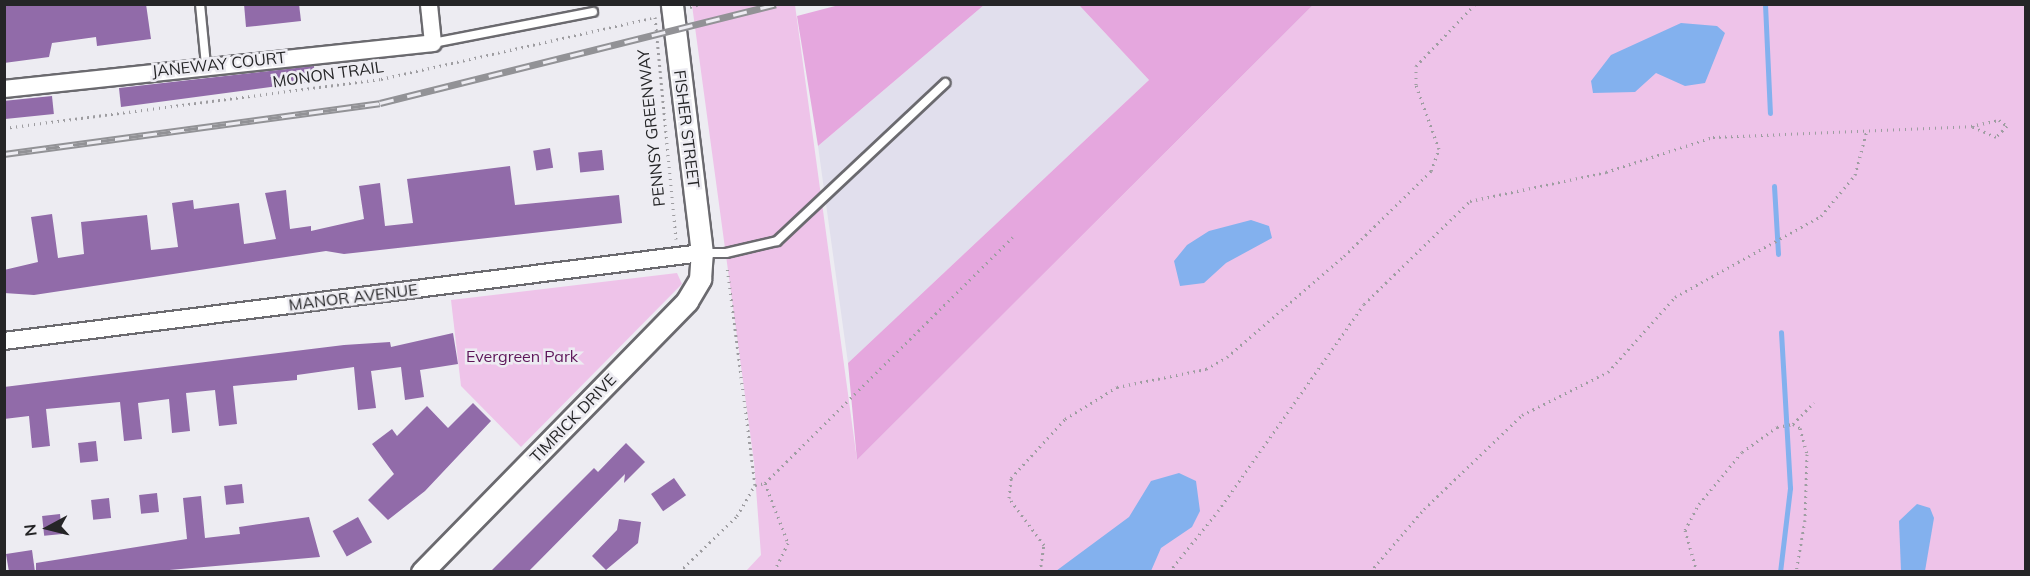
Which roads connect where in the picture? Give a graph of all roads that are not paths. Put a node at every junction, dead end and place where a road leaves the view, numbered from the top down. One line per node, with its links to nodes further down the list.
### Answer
1 (200, 4): 6 (lane)
2 (429, 4): 5 (street)
3 (667, 10): 9 (street, FISHER STREET)
4 (593, 12): 5 (lane)
5 (433, 43): 6 (street, JANEWAY COURT)
6 (206, 65): 8 (street, JANEWAY COURT)
7 (945, 83): 9 (lane)
8 (4, 88)
9 (702, 252): 10 (street, MANOR AVENUE); 11 (street, TIMRICK DRIVE)
10 (4, 341)
11 (422, 572)

